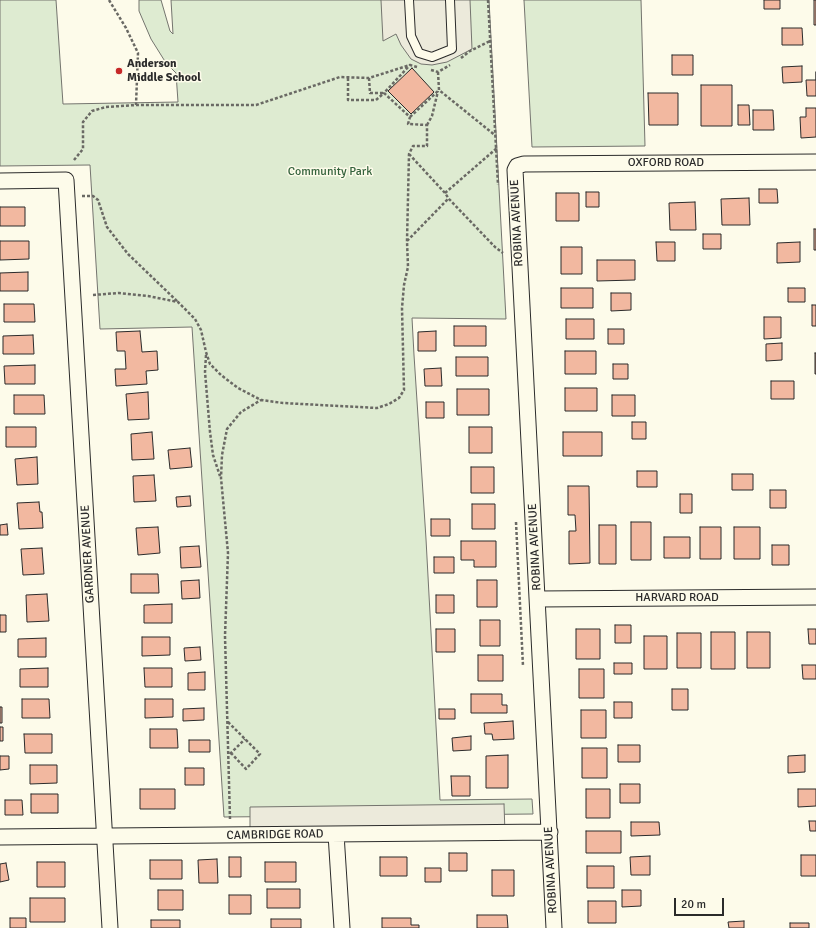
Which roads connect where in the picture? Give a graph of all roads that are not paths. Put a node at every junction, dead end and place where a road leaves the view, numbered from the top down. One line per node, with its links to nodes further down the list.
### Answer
1 (409, 0): 2 (lane)
2 (450, 0)
3 (816, 162): 4 (street, OXFORD ROAD)
4 (517, 166): 7 (street, ROBINA AVENUE)
5 (0, 181): 10 (street, GARDNER AVENUE)
6 (816, 596): 7 (street, HARVARD ROAD)
7 (538, 599): 8 (street, ROBINA AVENUE)
8 (550, 832): 9 (street, CAMBRIDGE ROAD); 14 (street, ROBINA AVENUE)
9 (336, 834): 10 (street, CAMBRIDGE ROAD); 13 (street)
10 (105, 836): 11 (street, CAMBRIDGE ROAD); 12 (street, GARDNER AVENUE)
11 (0, 837)
12 (110, 928)
13 (342, 928)
14 (554, 928)

